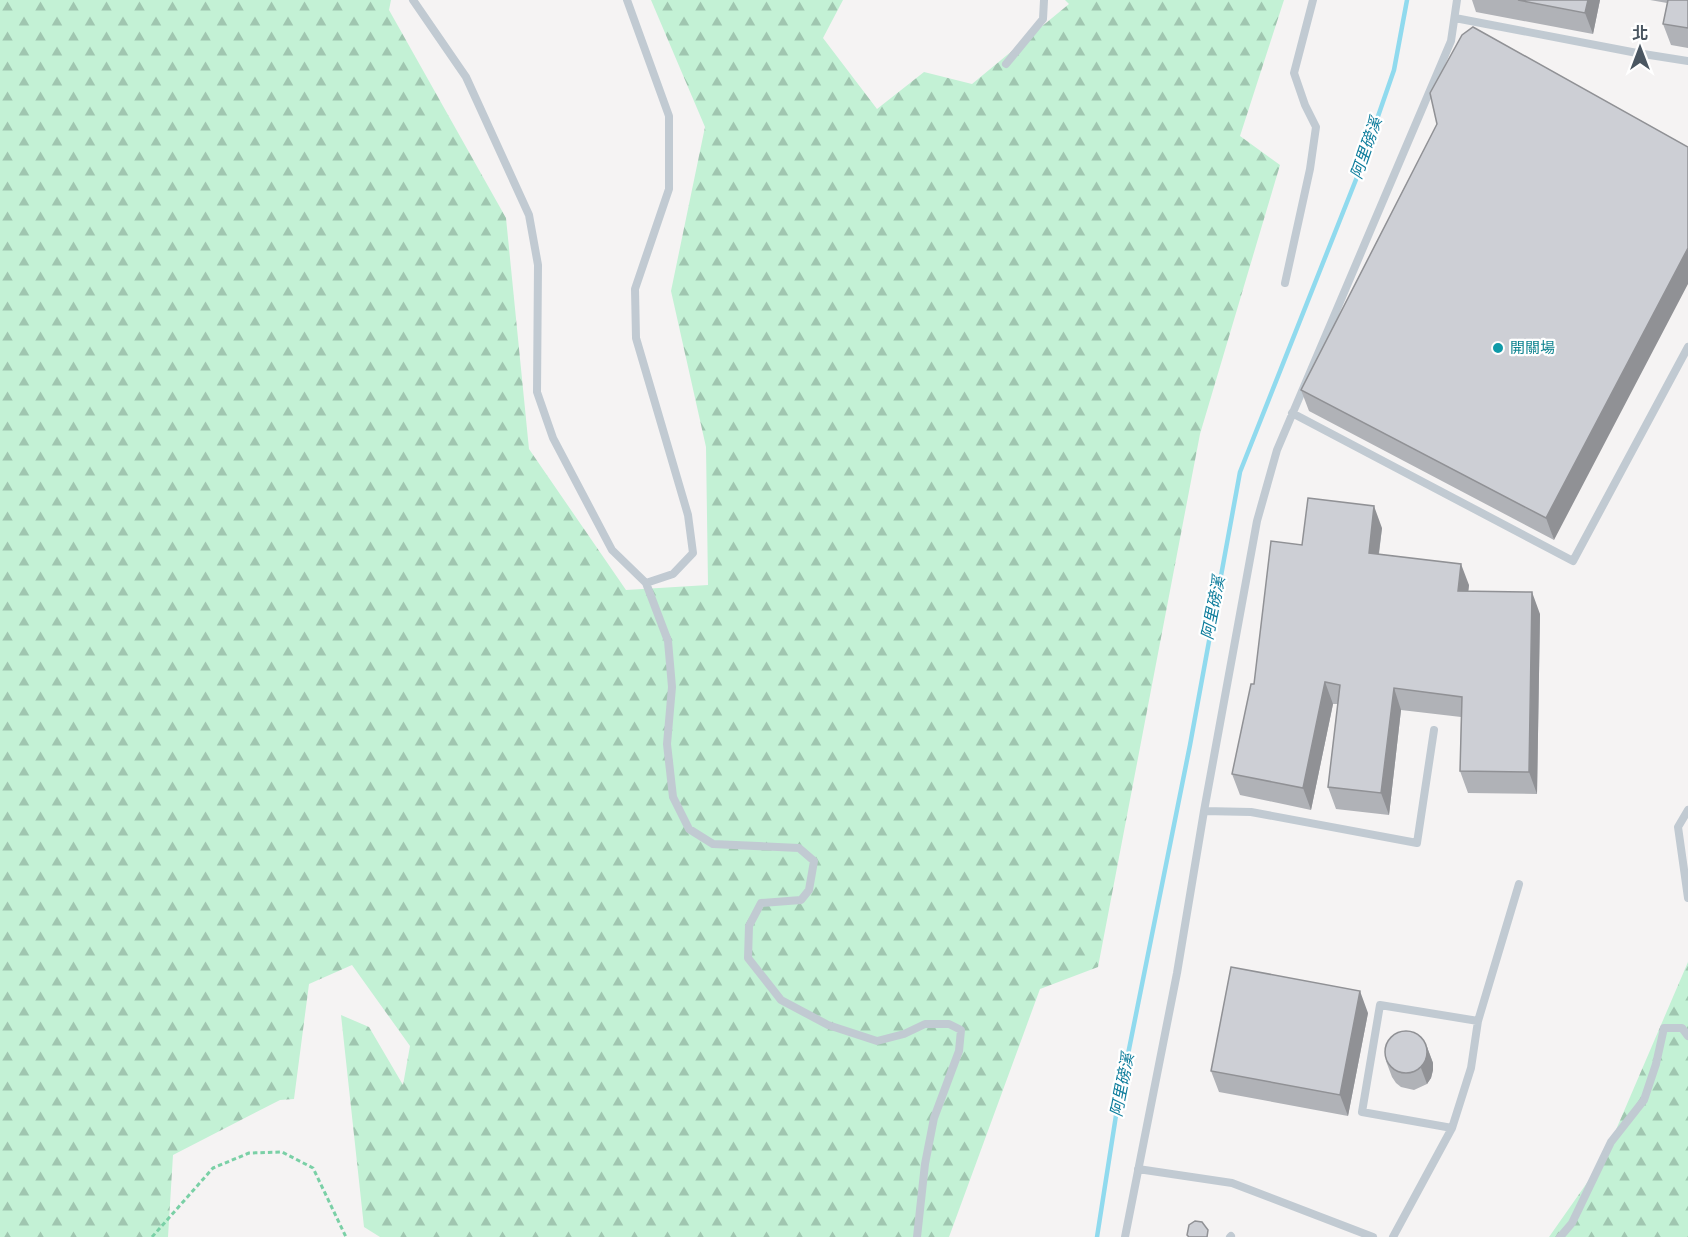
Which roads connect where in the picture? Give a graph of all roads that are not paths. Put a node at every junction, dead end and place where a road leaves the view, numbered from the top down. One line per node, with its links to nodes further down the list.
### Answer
1 (413, 0): 12 (lane)
2 (627, 0): 12 (lane)
3 (1044, 0): 8 (lane)
4 (1313, 0): 9 (lane)
5 (1458, 0): 6 (lane)
6 (1455, 18): 7 (lane); 11 (lane)
7 (1688, 61)
8 (1005, 64)
9 (1285, 283)
10 (1688, 347): 11 (lane)
11 (1292, 413): 15 (lane)
12 (646, 583): 22 (lane)
13 (1434, 730): 15 (lane)
14 (1688, 810): 17 (lane)
15 (1204, 811): 21 (lane)
16 (1519, 884): 18 (lane)
17 (1688, 898)
18 (1479, 1021): 20 (lane); 20 (lane)
19 (1688, 1036): 26 (lane)
20 (1452, 1128): 25 (lane)
21 (1138, 1169): 23 (lane); 24 (lane)
22 (917, 1237)
23 (1125, 1237)
24 (1372, 1237)
25 (1393, 1237)
26 (1560, 1237)

